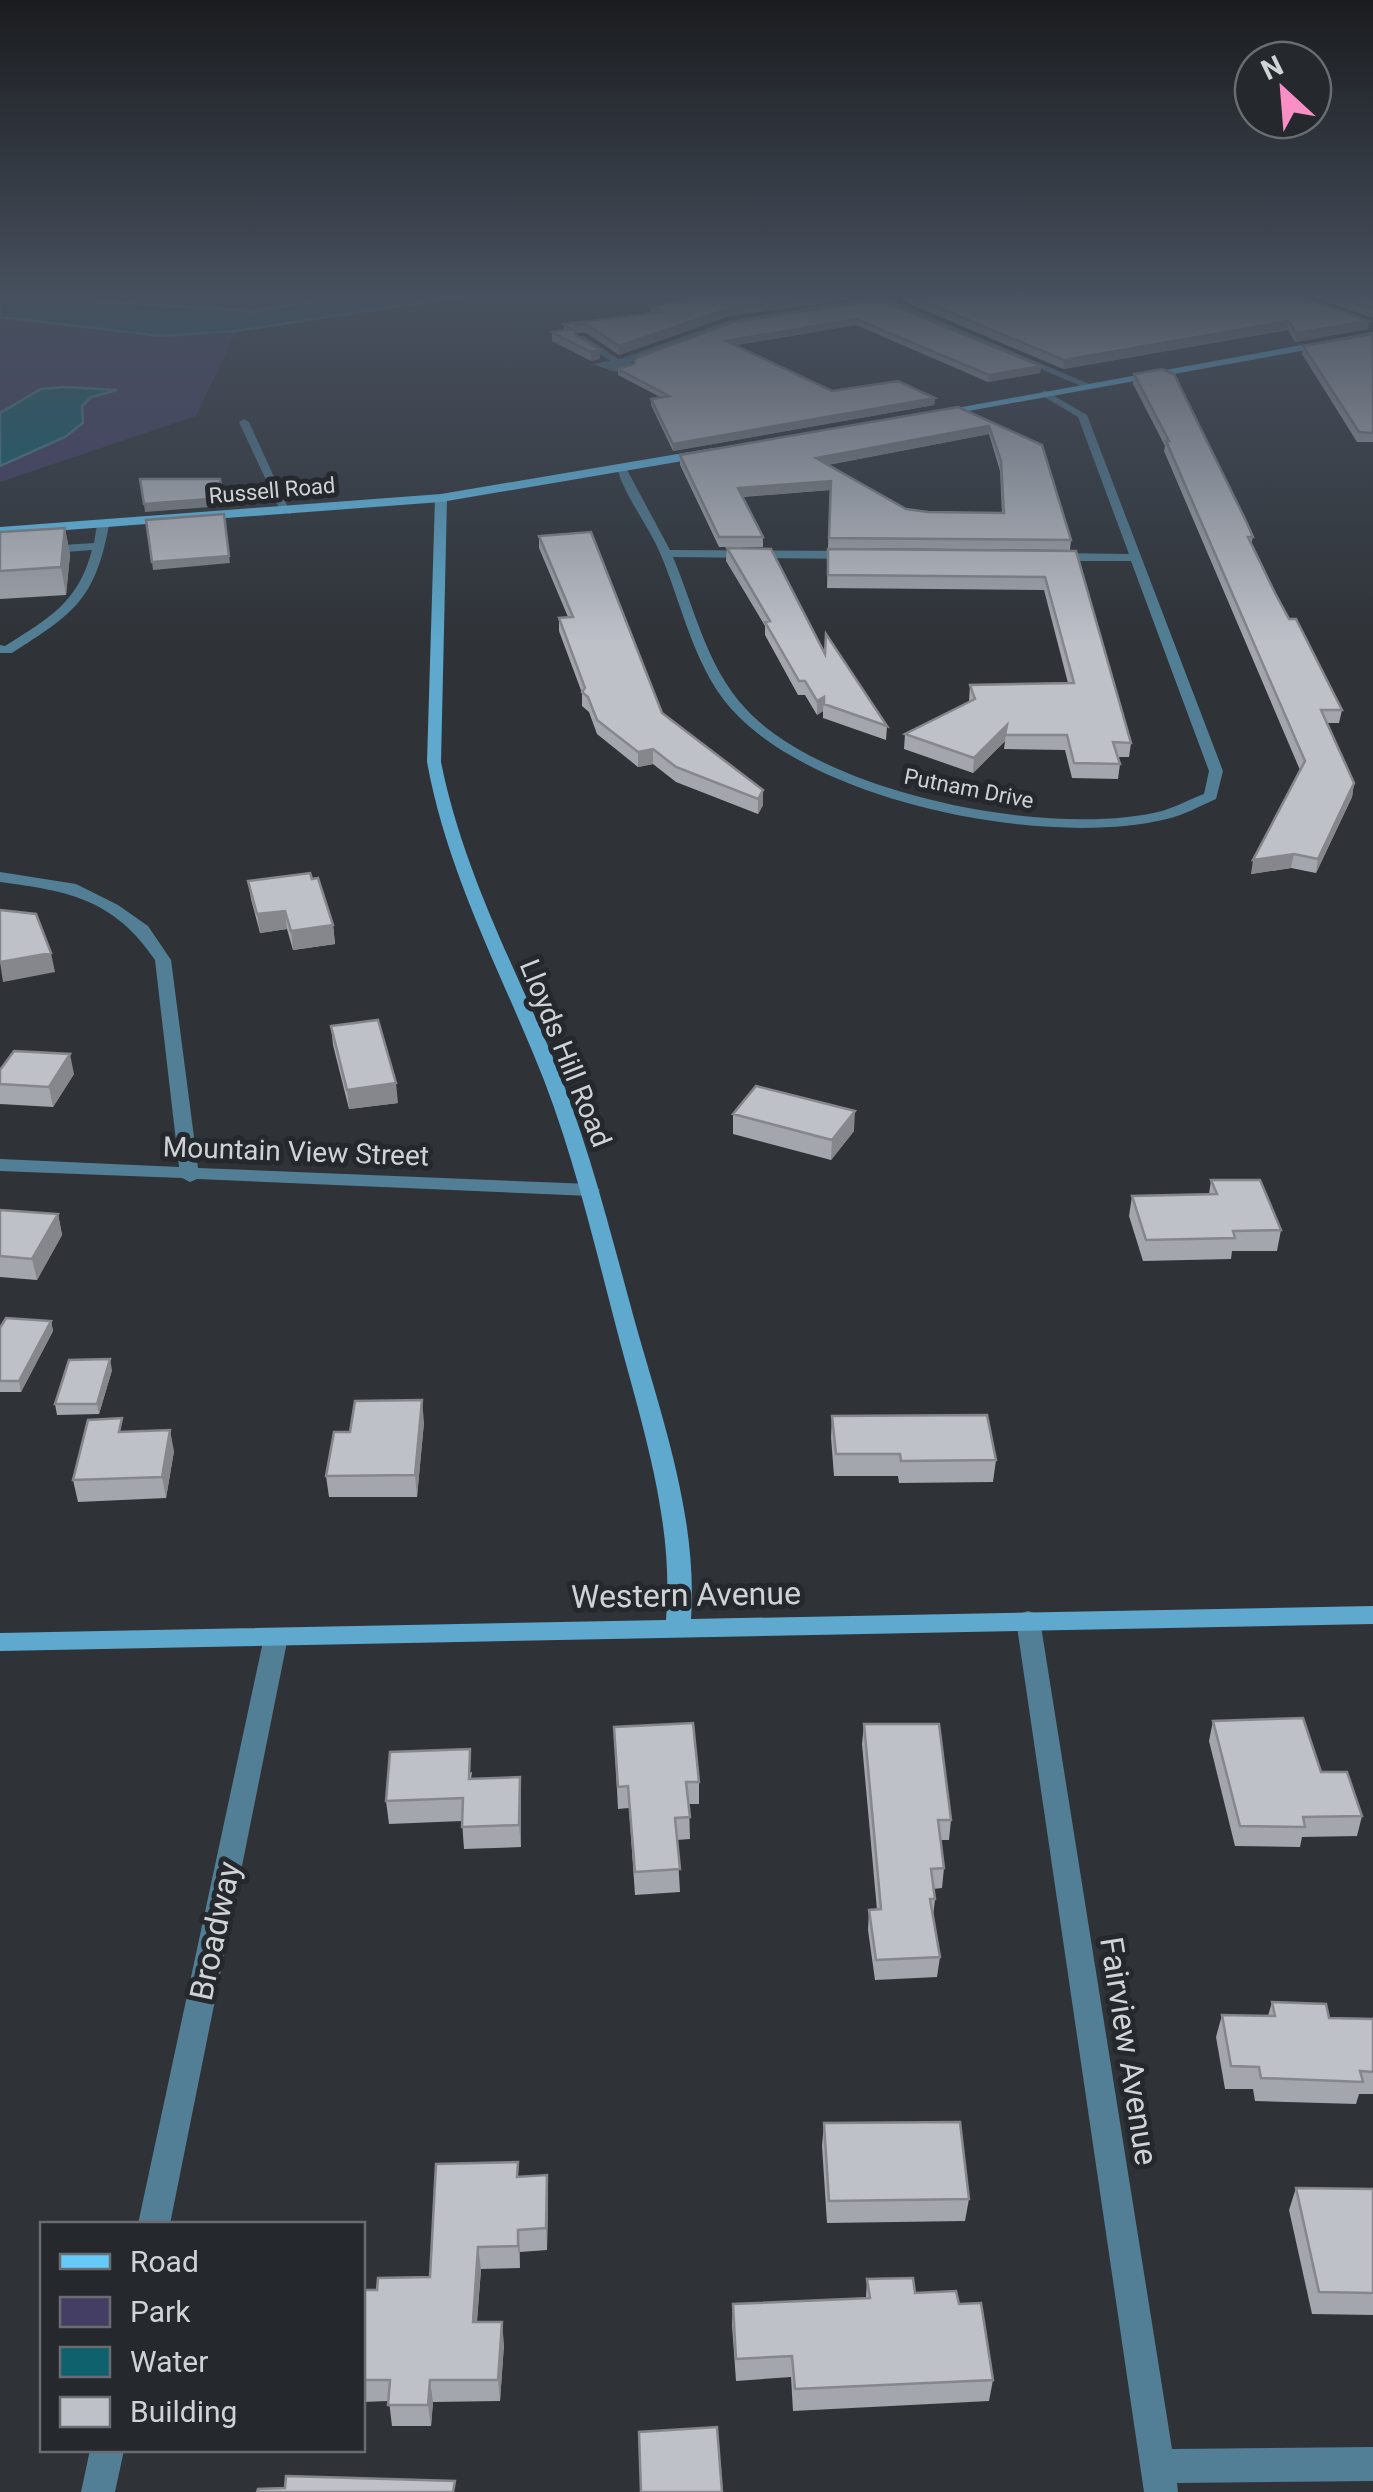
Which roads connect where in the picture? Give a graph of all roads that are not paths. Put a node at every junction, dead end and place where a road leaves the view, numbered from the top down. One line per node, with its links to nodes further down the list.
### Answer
1 (949, 410): 3 (main road)
2 (1072, 410): 16 (street, Putnam Drive)
3 (910, 417)
4 (244, 422): 8 (street)
5 (736, 448): 6 (main road, Russell Road)
6 (621, 468): 7 (main road, Russell Road); 13 (street, Putnam Drive)
7 (441, 498): 8 (main road, Russell Road); 21 (main road, Lloyds Hill Road)
8 (287, 512): 9 (main road, Russell Road)
9 (103, 524): 10 (main road, Russell Road); 11 (street)
10 (0, 531)
11 (100, 546): 12 (street); 17 (street)
12 (0, 553)
13 (666, 553): 14 (street); 16 (street, Putnam Drive)
14 (862, 555)
15 (1039, 557): 16 (street)
16 (1138, 558)
17 (0, 650)
18 (0, 878): 20 (street)
19 (0, 1165): 20 (street, Mountain View Street)
20 (190, 1176): 21 (street, Mountain View Street)
21 (590, 1190): 24 (main road, Lloyds Hill Road)
22 (1373, 1616): 23 (main road, Western Avenue)
23 (1028, 1620): 24 (main road, Western Avenue); 30 (street, Fairview Avenue)
24 (678, 1628): 25 (main road, Western Avenue)
25 (276, 1637): 26 (main road, Western Avenue); 27 (street, Broadway)
26 (0, 1642)
27 (154, 2222)
28 (107, 2452): 31 (street)
29 (1373, 2464): 30 (street)
30 (1159, 2479)
31 (98, 2492)

